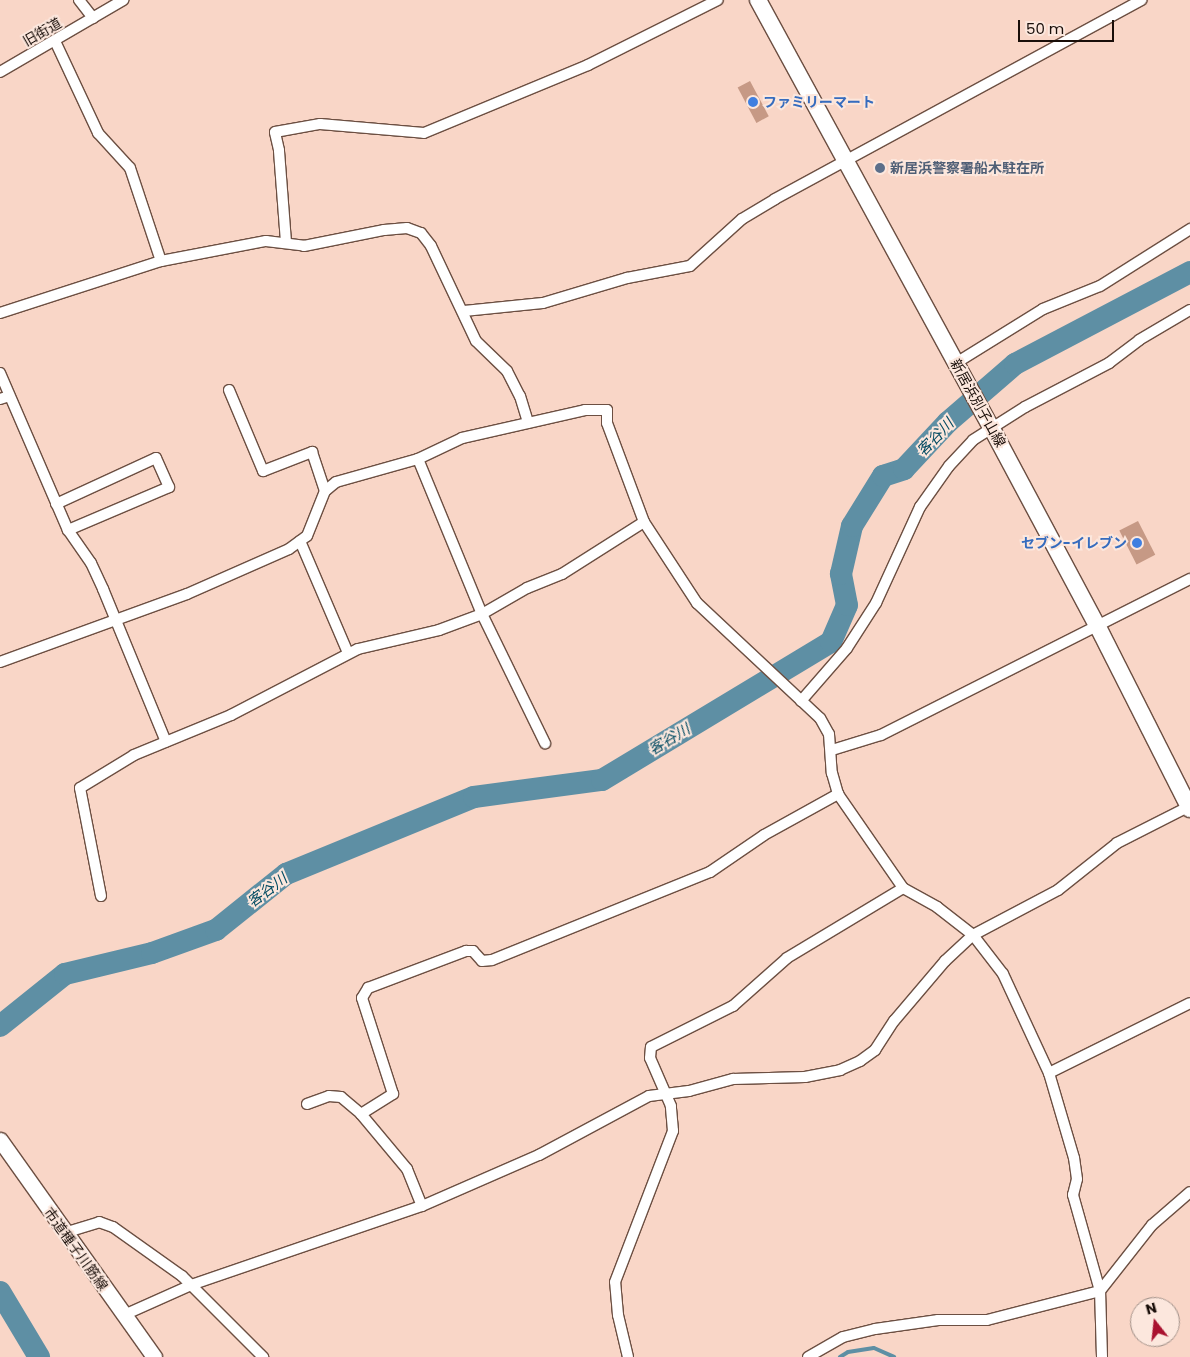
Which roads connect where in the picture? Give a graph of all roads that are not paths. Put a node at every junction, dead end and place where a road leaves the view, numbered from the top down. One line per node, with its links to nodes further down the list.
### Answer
1 (79, 0): 7 (street)
2 (123, 0): 7 (street, 旧街道)
3 (718, 0): 12 (street)
4 (758, 0): 10 (main road, 新居浜別子山線)
5 (1142, 0): 6 (street)
6 (1125, 3): 10 (street)
7 (93, 18): 8 (street, 旧街道)
8 (55, 41): 9 (street, 旧街道); 13 (street)
9 (0, 72)
10 (847, 163): 15 (street); 17 (main road, 新居浜別子山線)
11 (1190, 229): 17 (street)
12 (286, 242): 13 (street); 15 (street)
13 (161, 260): 16 (street)
14 (1190, 310): 21 (street)
15 (464, 311): 22 (street)
16 (0, 313)
17 (958, 366): 21 (main road, 新居浜別子山線)
18 (0, 374): 20 (street)
19 (229, 390): 24 (street)
20 (5, 397): 25 (street)
21 (989, 422): 32 (main road, 新居浜別子山線); 35 (street)
22 (528, 423): 23 (street); 26 (street)
23 (418, 459): 24 (street); 30 (street)
24 (325, 491): 28 (street)
25 (56, 504): 27 (street); 27 (street)
26 (644, 522): 30 (street); 35 (street)
27 (68, 530): 31 (street)
28 (300, 541): 31 (street); 33 (street)
29 (1190, 579): 32 (street)
30 (482, 614): 33 (street); 37 (street)
31 (114, 621): 34 (street); 36 (street)
32 (1098, 627): 38 (street); 40 (main road, 新居浜別子山線)
33 (348, 653): 36 (street)
34 (0, 662)
35 (800, 699): 38 (street)
36 (166, 742): 42 (street)
37 (545, 743)
38 (832, 750): 39 (street)
39 (838, 794): 41 (street); 48 (street)
40 (1190, 807): 43 (street)
41 (903, 888): 43 (street); 46 (street)
42 (101, 896)
43 (973, 935): 45 (street); 46 (street)
44 (1190, 1003): 45 (street)
45 (1049, 1072): 54 (street)
46 (667, 1094): 51 (street); 58 (street)
47 (307, 1104): 48 (street)
48 (361, 1114): 51 (street)
49 (0, 1140): 52 (street, 市道種子川筋線)
50 (1190, 1192): 54 (street)
51 (422, 1206): 53 (street)
52 (64, 1233): 53 (street); 55 (street, 市道種子川筋線)
53 (191, 1285): 55 (street); 57 (street)
54 (1100, 1291): 59 (street); 60 (street)
55 (124, 1315): 56 (street, 市道種子川筋線)
56 (154, 1357)
57 (263, 1357)
58 (628, 1357)
59 (808, 1357)
60 (1102, 1357)

